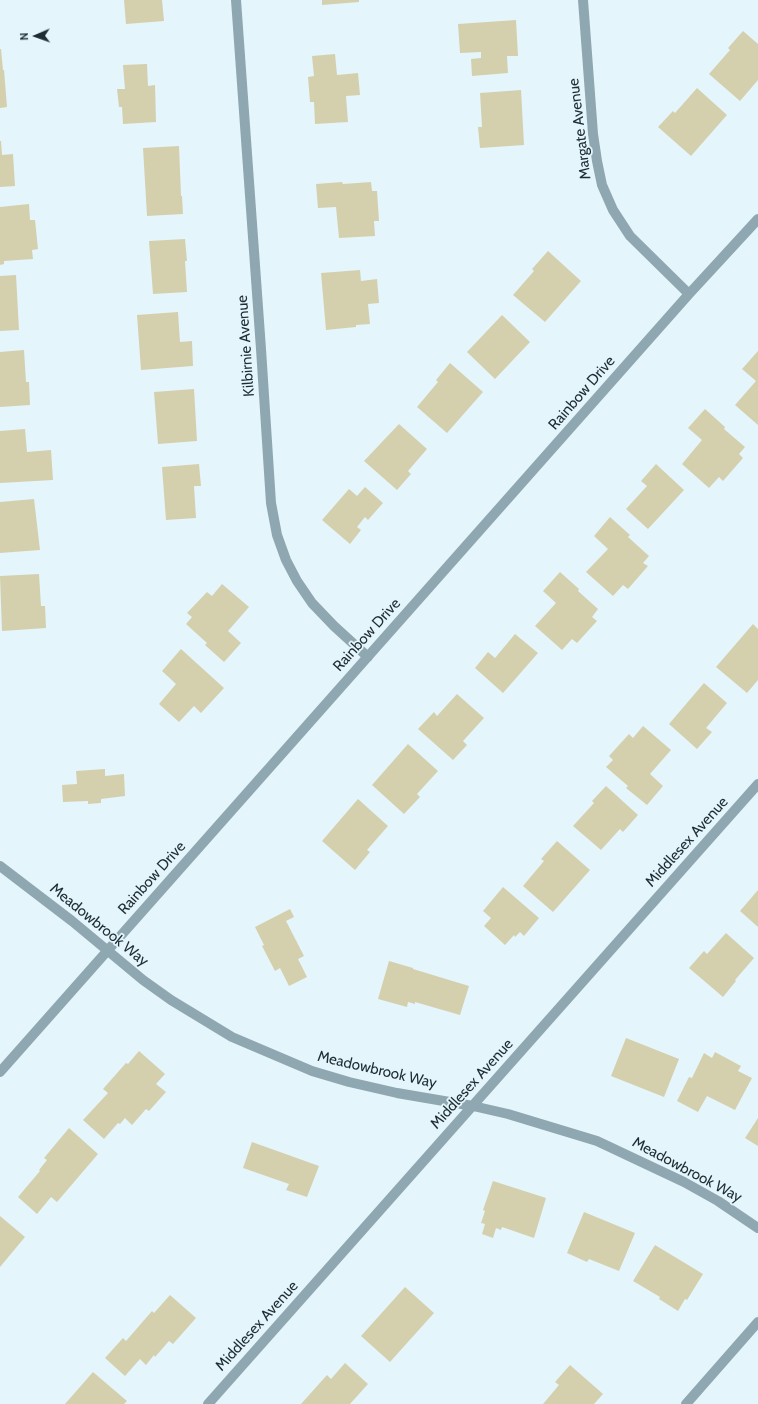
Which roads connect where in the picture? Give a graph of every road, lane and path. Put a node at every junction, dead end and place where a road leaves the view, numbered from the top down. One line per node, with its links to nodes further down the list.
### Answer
1 (236, 0): 5 (street, Kilbirnie Avenue)
2 (583, 0): 4 (street, Margate Avenue)
3 (758, 220): 4 (street, Rainbow Drive)
4 (689, 294): 5 (street, Rainbow Drive)
5 (368, 657): 8 (street, Rainbow Drive)
6 (758, 784): 10 (street, Middlesex Avenue)
7 (0, 866): 8 (street, Meadowbrook Way)
8 (108, 951): 9 (street, Rainbow Drive); 10 (street, Meadowbrook Way)
9 (0, 1072)
10 (473, 1106): 11 (street, Meadowbrook Way); 13 (street, Middlesex Avenue)
11 (758, 1228)
12 (758, 1322): 14 (street)
13 (208, 1404)
14 (686, 1404)

